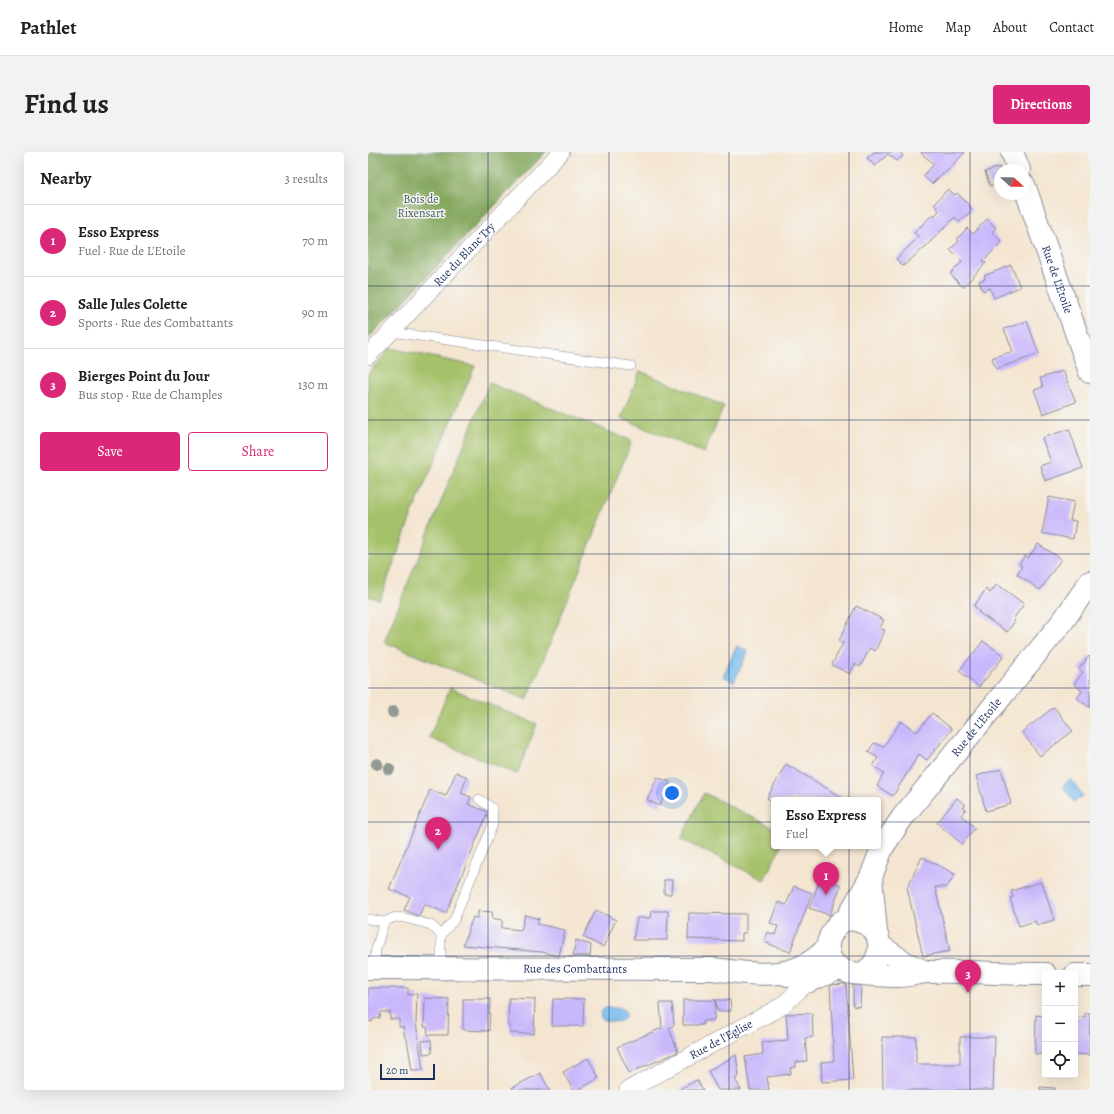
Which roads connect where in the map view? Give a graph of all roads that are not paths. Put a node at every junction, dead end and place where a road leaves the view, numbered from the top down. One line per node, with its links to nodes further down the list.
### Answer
1 (561, 152): 5 (street, Rue du Blanc Try)
2 (1012, 152): 3 (street)
3 (1017, 164)
4 (1029, 200): 8 (street, Rue de L'Etoile)
5 (391, 332): 6 (street, Rue du Blanc Try); 7 (lane)
6 (368, 356)
7 (631, 366)
8 (1090, 372)
9 (1090, 582): 11 (street, Rue de L'Etoile)
10 (479, 799): 15 (lane)
11 (871, 877): 13 (street, Rue de L'Etoile); 16 (street, Rue de L'Etoile)
12 (368, 919): 14 (lane)
13 (846, 920): 16 (street); 17 (street)
14 (384, 922): 15 (lane); 18 (lane)
15 (441, 936): 19 (lane)
16 (878, 939): 21 (street); 23 (street)
17 (827, 948): 20 (street); 22 (street, Rue des Combattants)
18 (371, 968): 19 (street, Rue des Combattants)
19 (441, 968): 22 (street, Rue des Combattants)
20 (840, 968): 23 (street); 27 (street)
21 (926, 972): 23 (street); 24 (street)
22 (781, 973): 27 (street, Rue des Combattants)
23 (863, 974)
24 (1042, 974)
25 (1078, 975): 26 (street)
26 (1090, 975)
27 (809, 981): 28 (street, Rue de l'Eglise)
28 (628, 1090)

